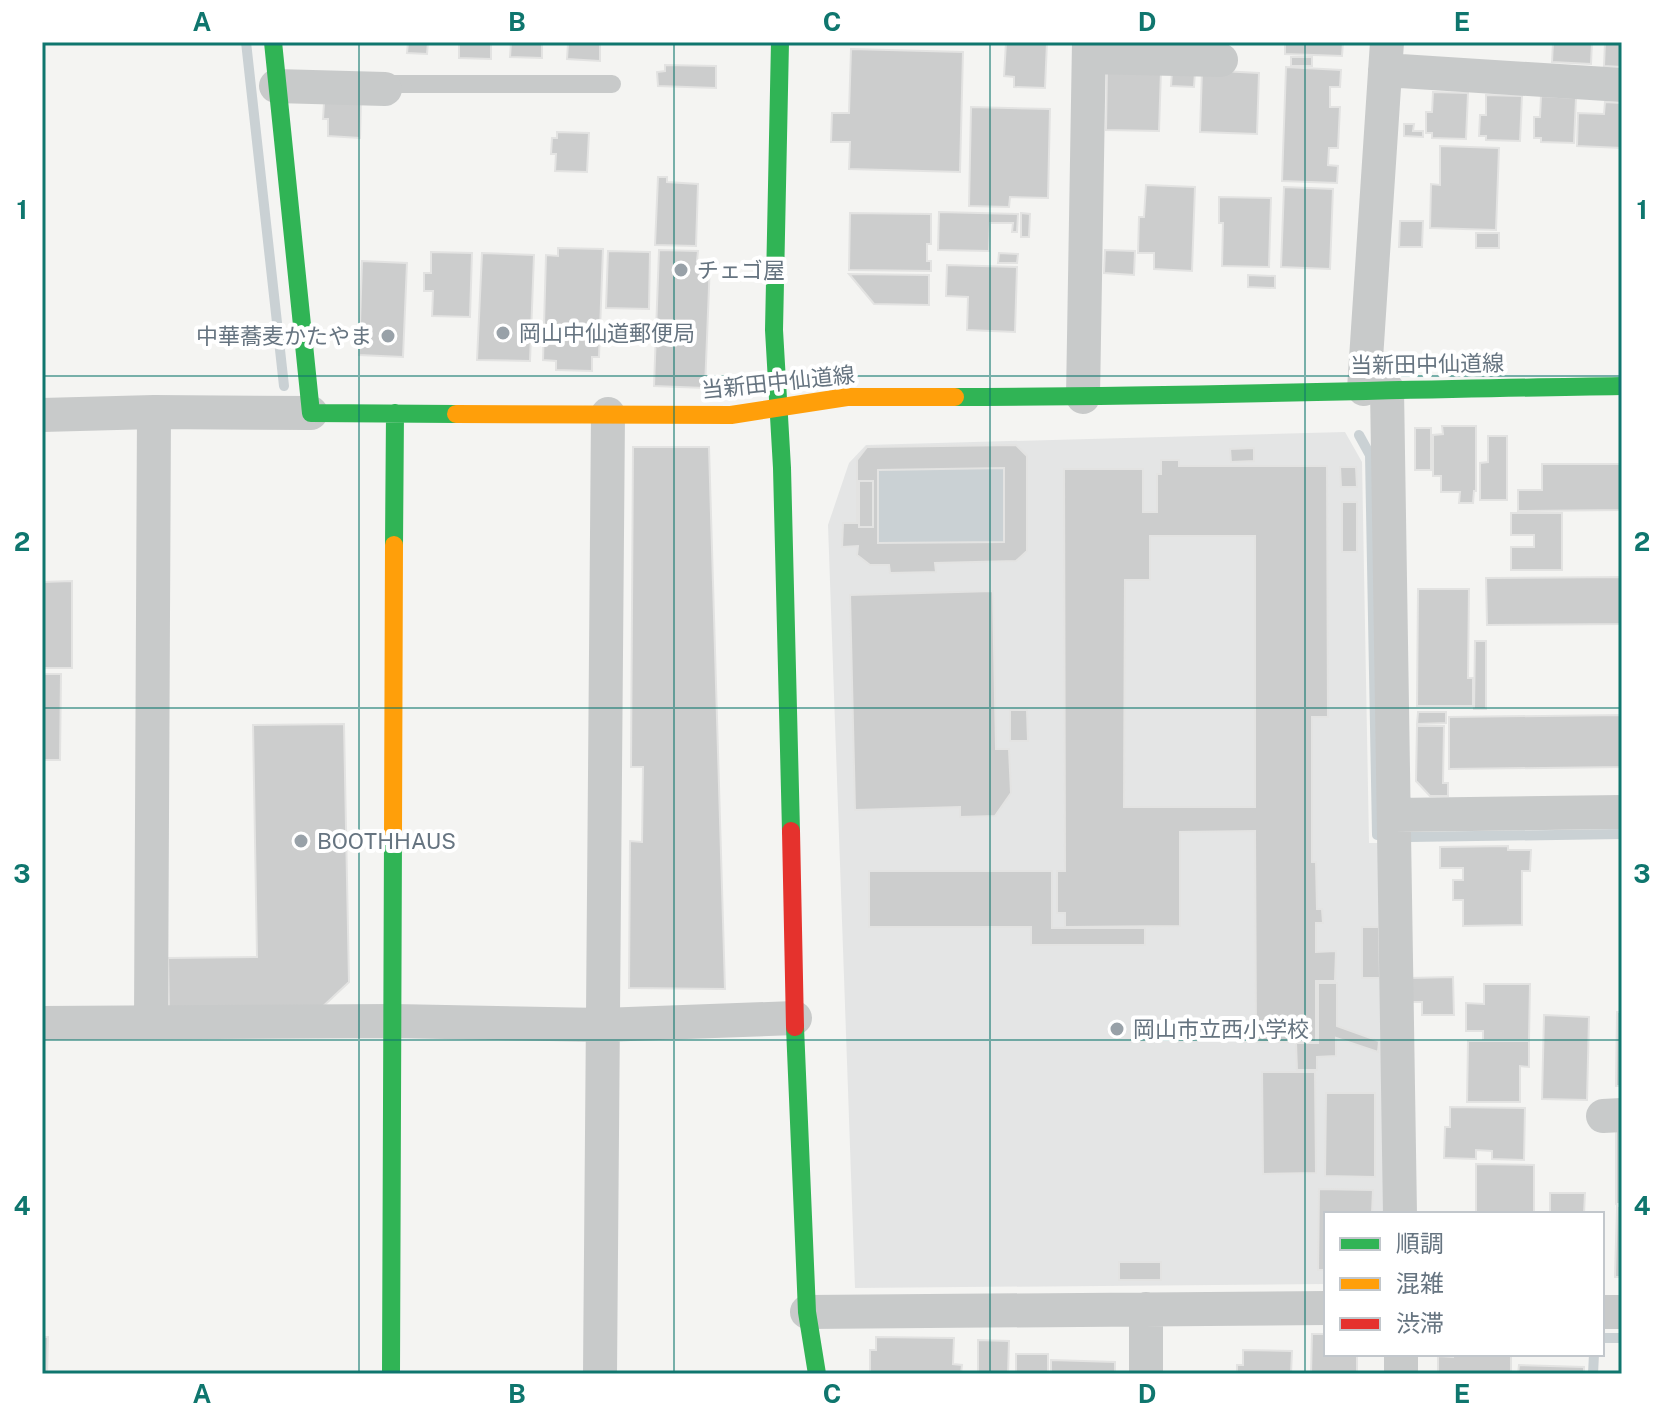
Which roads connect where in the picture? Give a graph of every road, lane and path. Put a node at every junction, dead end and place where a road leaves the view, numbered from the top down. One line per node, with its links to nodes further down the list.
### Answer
1 (273, 42): 8 (street)
2 (780, 42): 13 (street)
3 (1089, 50): 5 (street); 12 (street)
4 (1386, 56): 7 (street); 11 (street)
5 (1221, 60)
6 (612, 84): 9 (lane)
7 (1622, 85)
8 (276, 86): 9 (street); 15 (street)
9 (385, 89)
10 (1622, 386): 11 (street, 当新田中仙道線)
11 (1375, 389): 12 (street, 当新田中仙道線); 20 (street)
12 (1083, 397): 13 (street, 当新田中仙道線)
13 (778, 408): 17 (street, 当新田中仙道線); 21 (street)
14 (154, 412): 15 (street); 18 (street); 22 (street)
15 (311, 413): 16 (street, 当新田中仙道線)
16 (395, 413): 17 (street, 当新田中仙道線); 23 (street)
17 (608, 414): 25 (street)
18 (42, 415)
19 (1622, 812): 20 (street)
20 (1395, 815): 26 (street)
21 (795, 1018): 25 (street); 29 (street)
22 (151, 1020): 23 (street); 24 (street)
23 (394, 1021): 25 (street); 30 (street)
24 (42, 1023)
25 (602, 1025): 31 (street)
26 (1400, 1212)
27 (1324, 1308): 28 (street)
28 (1146, 1309): 29 (street); 33 (street)
29 (807, 1312): 32 (street)
30 (391, 1374)
31 (600, 1374)
32 (817, 1374)
33 (1146, 1374)

